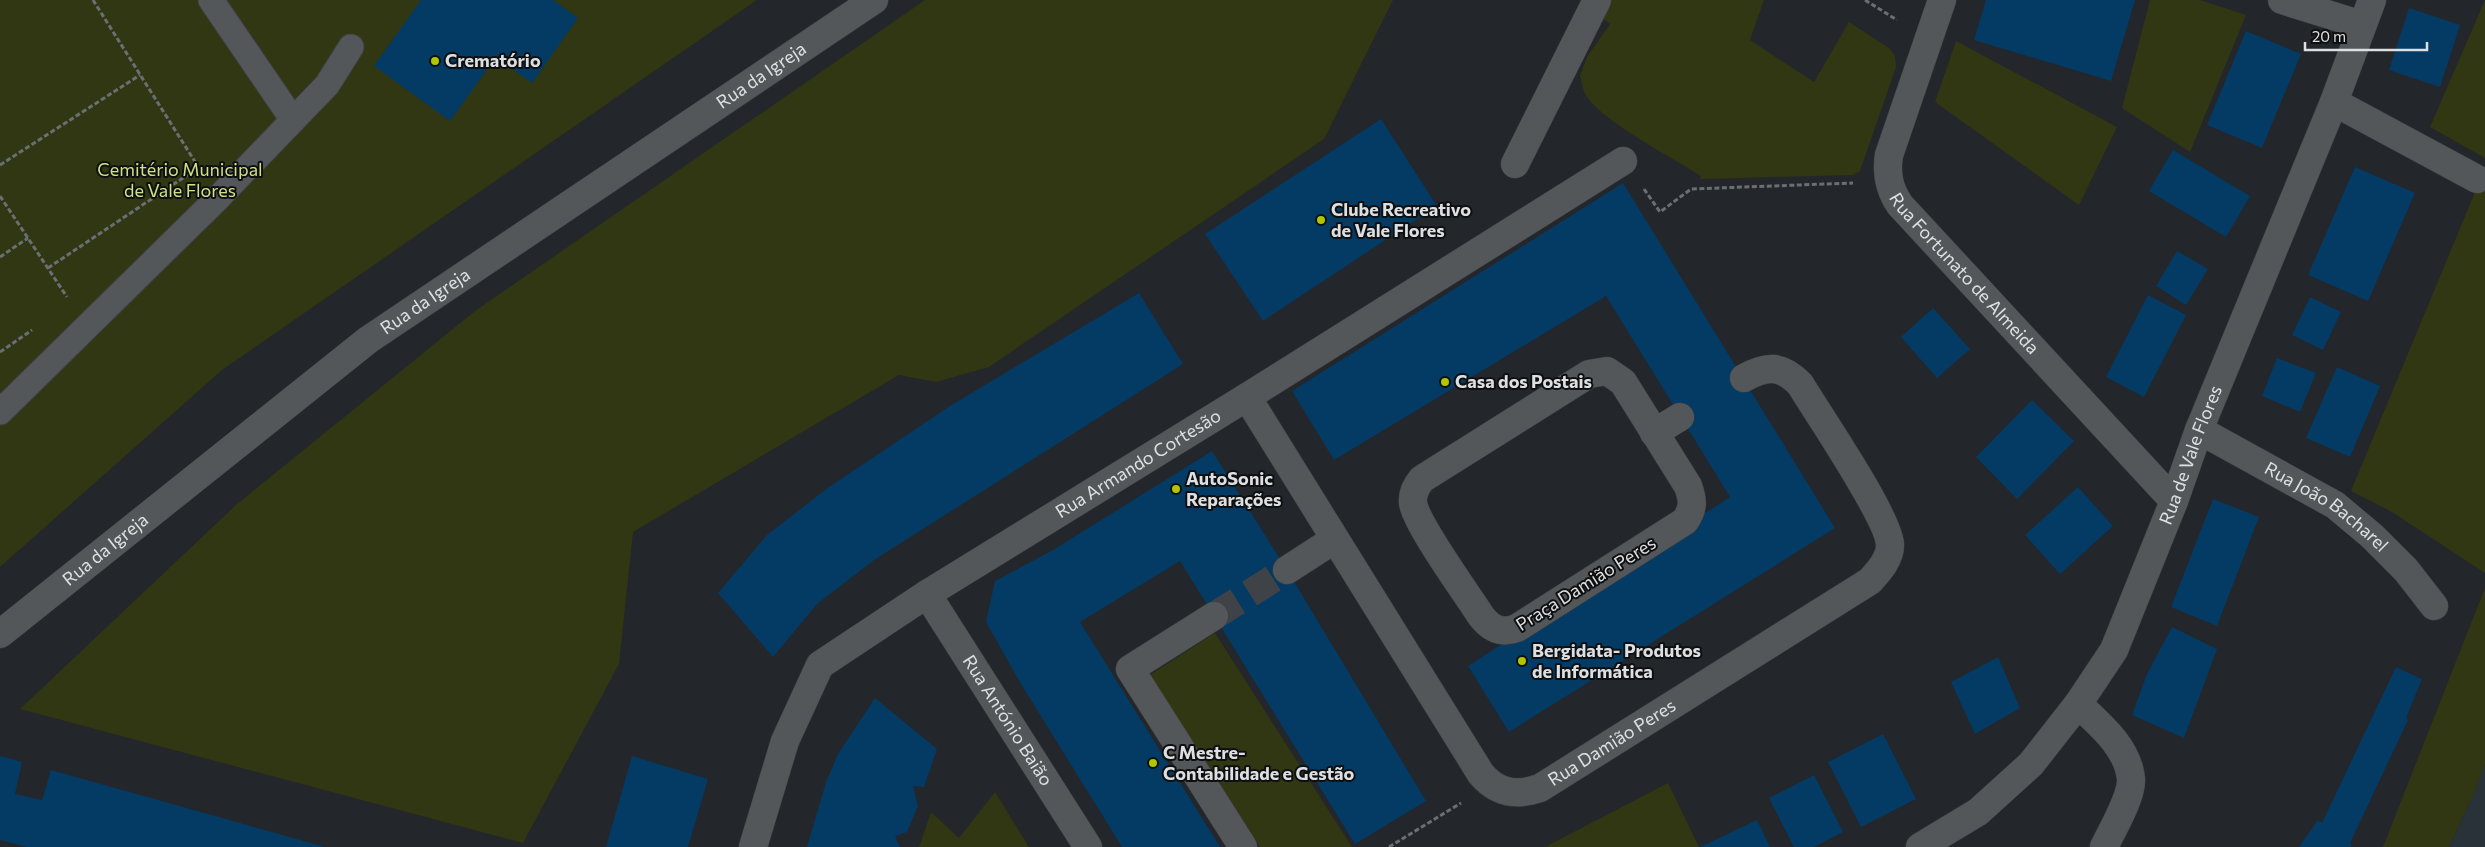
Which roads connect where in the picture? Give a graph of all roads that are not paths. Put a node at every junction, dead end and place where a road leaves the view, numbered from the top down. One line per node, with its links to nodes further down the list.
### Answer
1 (211, 0): 10 (lane)
2 (874, 0): 26 (street, Rua da Igreja)
3 (1597, 0): 12 (street)
4 (1942, 0): 20 (street, Rua Fortunato de Almeida)
5 (2282, 0): 7 (street)
6 (2372, 0): 7 (street, Rua de Vale Flores)
7 (2362, 26): 9 (street, Rua de Vale Flores)
8 (351, 47): 10 (lane)
9 (2334, 102): 13 (street); 18 (street, Rua de Vale Flores)
10 (294, 120): 16 (lane)
11 (1623, 161): 15 (street, Rua Armando Cortesão)
12 (1515, 164)
13 (2477, 179)
14 (1744, 378): 21 (street, Rua Damião Peres)
15 (1248, 397): 21 (street); 23 (street, Rua Armando Cortesão)
16 (0, 412)
17 (1680, 417): 19 (street)
18 (2199, 430): 20 (street, Rua de Vale Flores); 24 (street, Rua João Bacharel)
19 (1654, 433): 19 (street, Praça Damião Peres)
20 (2174, 501): 27 (street, Rua de Vale Flores)
21 (1336, 539): 22 (street)
22 (1287, 570)
23 (928, 594): 28 (street, Rua Armando Cortesão); 29 (street, Rua António Baião)
24 (2434, 606)
25 (1214, 616): 30 (street)
26 (2, 630)
27 (2078, 704): 31 (street, Rua de Vale Flores); 32 (street)
28 (753, 847)
29 (1088, 847)
30 (1243, 847)
31 (1920, 847)
32 (2104, 847)

